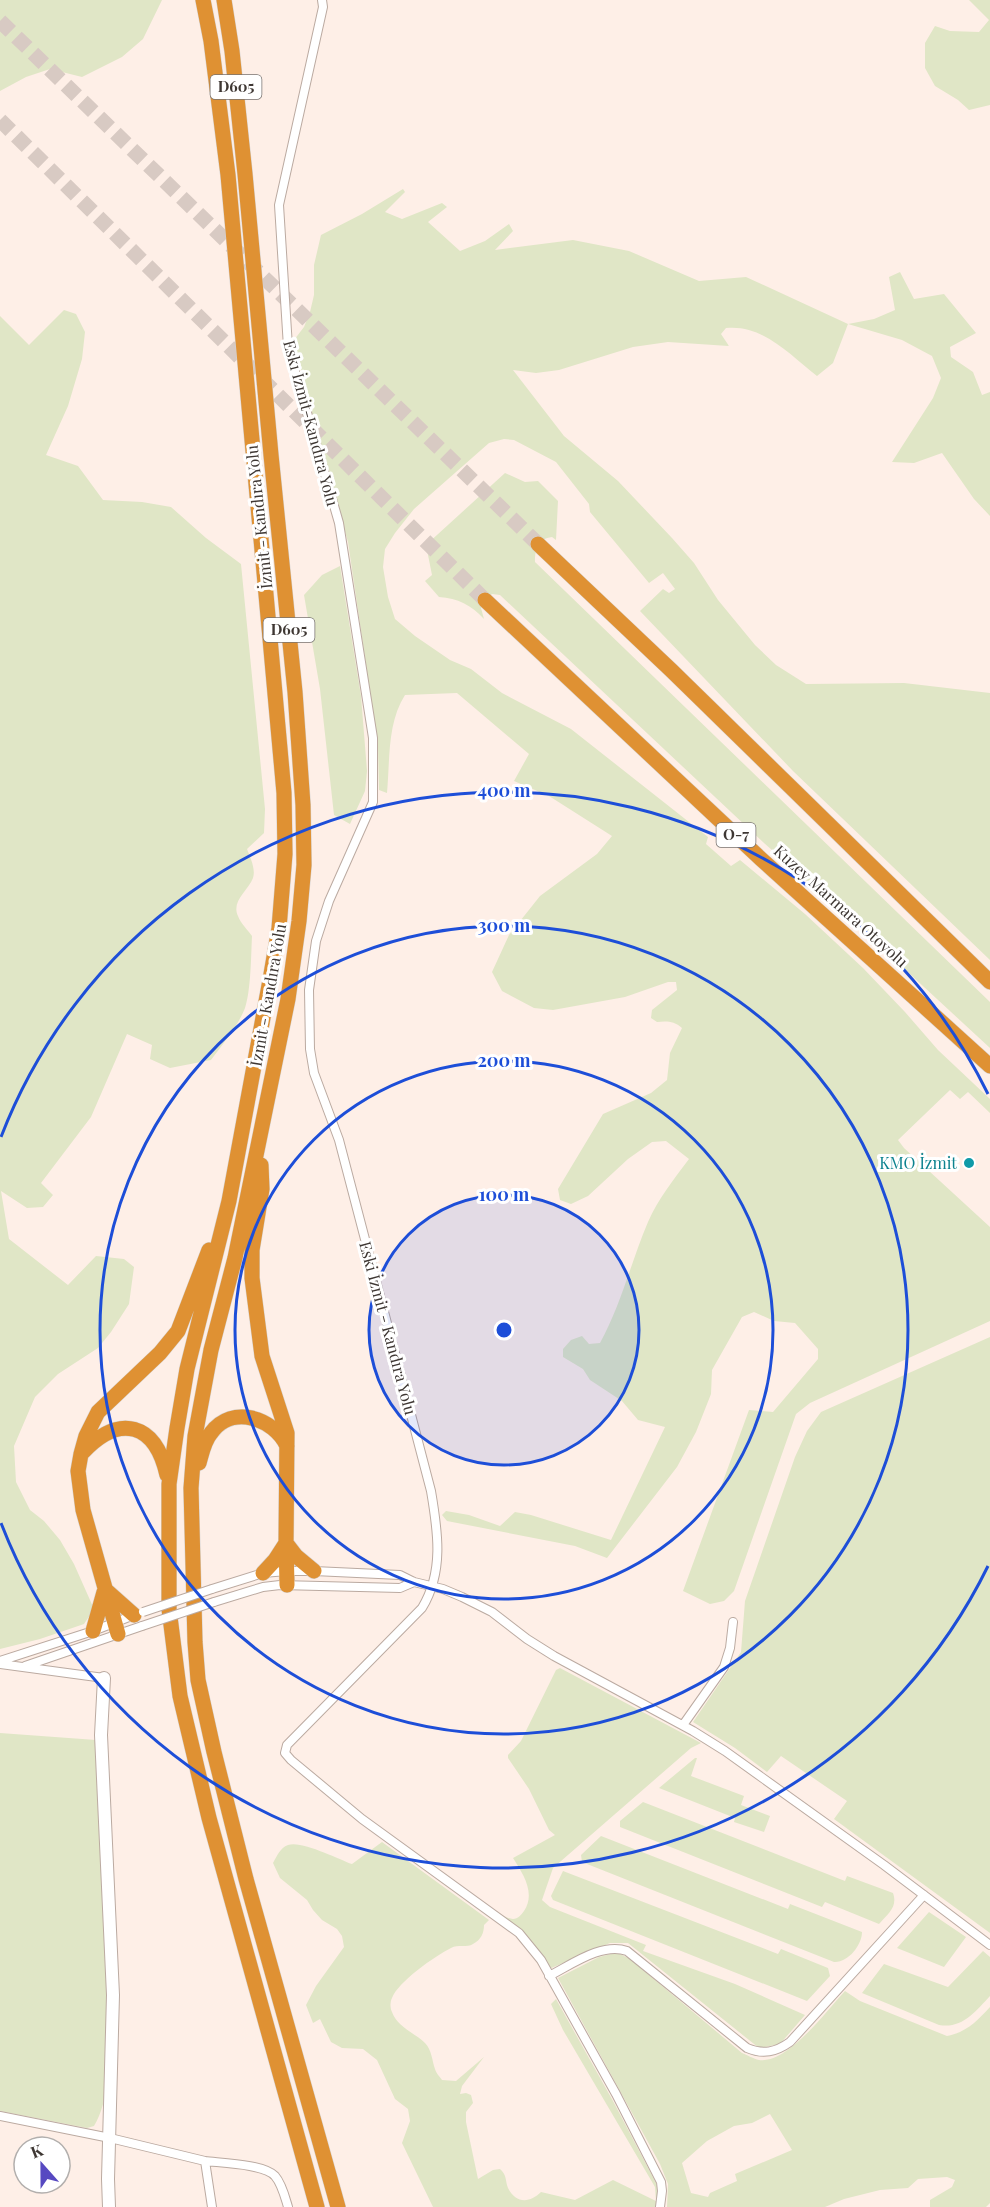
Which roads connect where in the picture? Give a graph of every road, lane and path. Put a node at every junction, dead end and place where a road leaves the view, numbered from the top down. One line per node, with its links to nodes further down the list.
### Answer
1 (203, 0): 10 (highway)
2 (224, 0): 9 (highway, İzmit - Kandıra Yolu / D605)
3 (322, 0): 8 (street, Eskı İzmit-Kandıra Yolu)
4 (538, 544): 6 (highway)
5 (486, 600): 7 (highway, Kuzey Marmara Otoyolu / O-7)
6 (990, 982)
7 (990, 1066)
8 (314, 1073): 20 (street, Eski İzmit - Kandıra Yolu)
9 (261, 1135): 11 (highway); 14 (highway)
10 (229, 1201): 12 (highway); 13 (highway)
11 (288, 1448): 14 (highway); 15 (highway)
12 (81, 1454): 13 (highway); 21 (highway)
13 (169, 1484): 39 (highway)
14 (190, 1488): 40 (highway)
15 (286, 1543): 16 (highway); 17 (highway); 18 (highway)
16 (314, 1571): 18 (street); 19 (street)
17 (263, 1573): 18 (street); 22 (street, bridge)
18 (287, 1578): 19 (street); 22 (street, bridge)
19 (414, 1582): 20 (street)
20 (432, 1587): 29 (street); 32 (street, Eski İzmit - Kandıra Yolu)
21 (105, 1589): 22 (highway); 24 (highway); 25 (highway)
22 (140, 1618): 24 (street); 24 (street)
23 (733, 1622): 29 (street)
24 (116, 1628): 25 (street); 27 (street)
25 (93, 1631): 26 (street)
26 (0, 1663): 27 (street)
27 (25, 1666): 28 (street)
28 (104, 1678): 34 (street)
29 (682, 1725): 30 (street)
30 (924, 1895): 31 (street); 32 (street)
31 (990, 1945)
32 (549, 1976): 41 (street)
33 (0, 2116): 34 (street)
34 (110, 2138): 35 (street); 36 (street)
35 (205, 2161): 37 (street); 38 (street)
36 (109, 2207)
37 (212, 2207)
38 (288, 2207)
39 (317, 2207)
40 (338, 2207)
41 (660, 2207)

